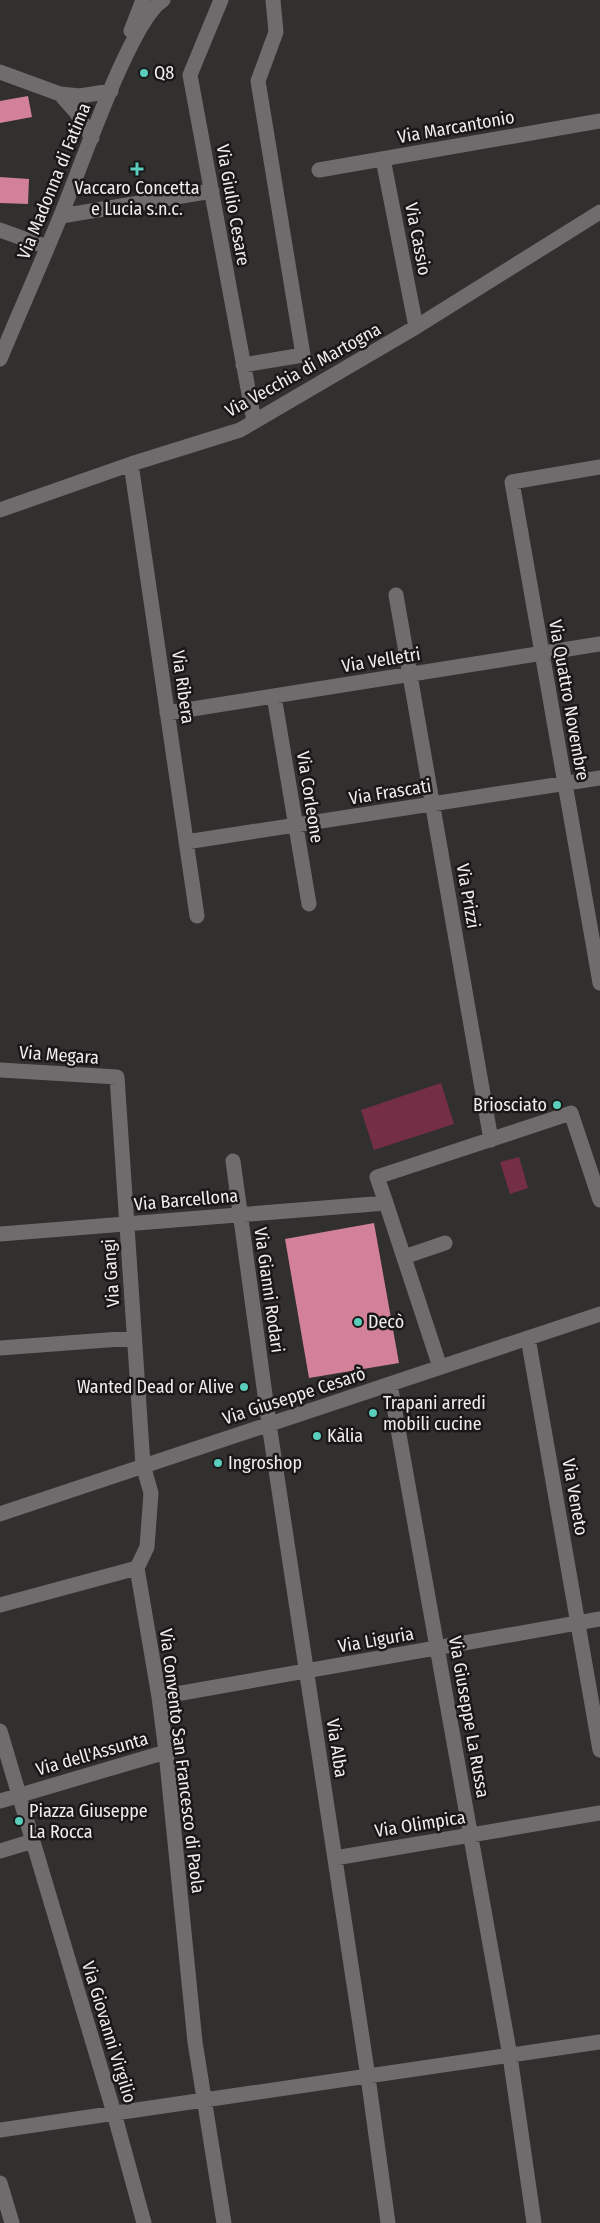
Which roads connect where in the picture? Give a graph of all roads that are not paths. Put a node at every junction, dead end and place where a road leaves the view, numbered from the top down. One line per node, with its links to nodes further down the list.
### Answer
1 (142, 0): 6 (street)
2 (163, 0): 6 (street)
3 (221, 0): 13 (street, Via Giulio Cesare)
4 (273, 0): 20 (street)
5 (0, 72): 8 (street)
6 (119, 72): 7 (street, Via Madonna di Fatima)
7 (110, 91): 8 (street); 10 (street, Via Madonna di Fatima)
8 (60, 94): 10 (street)
9 (600, 121): 11 (street, Via Marcantonio)
10 (92, 138): 15 (street, Via Madonna di Fatima)
11 (383, 159): 12 (street, Via Marcantonio); 18 (street, Via Cassio)
12 (319, 170)
13 (212, 191): 15 (street); 20 (street, Via Giulio Cesare)
14 (600, 212): 18 (street, Via Vecchia di Martogna)
15 (61, 216): 17 (street, Via Madonna di Fatima)
16 (0, 230): 17 (street)
17 (47, 247): 19 (street, Via Madonna di Fatima)
18 (416, 327): 21 (street, Via Vecchia di Martogna)
19 (0, 359)
20 (243, 365): 21 (street, Via Giulio Cesare)
21 (254, 421): 22 (street, Via Vecchia di Martogna)
22 (131, 464): 24 (street, Via Vecchia di Martogna); 30 (street, Via Ribera)
23 (600, 466): 27 (street, Via Quattro Novembre)
24 (0, 510)
25 (396, 595): 28 (street, Via Prizzi)
26 (600, 644): 27 (street, Via Velletri)
27 (542, 653): 28 (street, Via Velletri); 32 (street, Via Quattro Novembre)
28 (410, 674): 29 (street, Via Velletri); 33 (street, Via Prizzi)
29 (274, 696): 30 (street, Via Velletri); 34 (street, Via Corleone)
30 (167, 712): 35 (street, Via Ribera)
31 (600, 778): 32 (street, Via Frascati)
32 (564, 784): 33 (street, Via Frascati); 38 (street, Via Quattro Novembre)
33 (432, 804): 34 (street, Via Frascati); 41 (street, Via Prizzi)
34 (296, 825): 35 (street, Via Frascati); 36 (street, Via Corleone)
35 (186, 842): 37 (street, Via Ribera)
36 (308, 904)
37 (197, 916)
38 (600, 983)
39 (0, 1070): 40 (street, Via Megara)
40 (116, 1077): 46 (street, Via Gangi)
41 (490, 1132): 43 (street); 44 (street)
42 (232, 1161): 45 (street, Via Gianni Rodari)
43 (600, 1200)
44 (380, 1203): 45 (street, Via Barcellona); 49 (street)
45 (240, 1215): 46 (street, Via Barcellona); 56 (street, Via Gianni Rodari)
46 (127, 1224): 47 (street, Via Barcellona); 51 (street, Via Gangi)
47 (0, 1234)
48 (445, 1243): 49 (street)
49 (404, 1257): 54 (street)
50 (600, 1314): 52 (street, Via Giuseppe Cesarò)
51 (134, 1338): 53 (street); 57 (street, Via Gangi)
52 (528, 1338): 54 (street, Via Giuseppe Cesarò); 62 (street, Via Veneto)
53 (0, 1348)
54 (440, 1368): 55 (street, Via Giuseppe Cesarò)
55 (390, 1384): 56 (street, Via Giuseppe Cesarò); 63 (street, Via Giuseppe La Russa)
56 (269, 1424): 57 (street, Via Giuseppe Cesarò); 64 (street, Via Alba)
57 (143, 1466): 58 (street, Via Giuseppe Cesarò); 59 (street, Via Gangi)
58 (0, 1514)
59 (137, 1568): 60 (street); 65 (street, Via Convento San Francesco di Paola)
60 (0, 1605)
61 (600, 1619): 62 (street, Via Liguria)
62 (578, 1623): 63 (street, Via Liguria); 67 (street, Via Veneto)
63 (437, 1648): 64 (street, Via Liguria); 72 (street, Via Giuseppe La Russa)
64 (306, 1671): 65 (street, Via Liguria); 75 (street, Via Alba)
65 (159, 1697): 68 (street, Via Convento San Francesco di Paola)
66 (0, 1731): 69 (street)
67 (600, 1750)
68 (166, 1752): 69 (street, Via dell'Assunta); 79 (street, Via Convento San Francesco di Paola)
69 (21, 1790): 70 (street, Via dell'Assunta); 73 (street, Via Giovanni Virgilio)
70 (0, 1800)
71 (600, 1813): 72 (street, Via Olimpica)
72 (471, 1835): 75 (street, Via Olimpica); 77 (street, Via Giuseppe La Russa)
73 (34, 1847): 74 (street); 80 (street, Via Giovanni Virgilio)
74 (0, 1851)
75 (335, 1858): 78 (street, Via Alba)
76 (600, 2042): 77 (street)
77 (510, 2056): 78 (street); 87 (street, Via Giuseppe La Russa)
78 (368, 2077): 79 (street); 86 (street, Via Alba)
79 (205, 2100): 80 (street); 85 (street, Via Convento San Francesco di Paola)
80 (114, 2113): 81 (street); 84 (street, Via Giovanni Virgilio)
81 (0, 2130)
82 (0, 2183): 83 (street)
83 (12, 2223)
84 (144, 2223)
85 (224, 2223)
86 (388, 2223)
87 (534, 2223)

